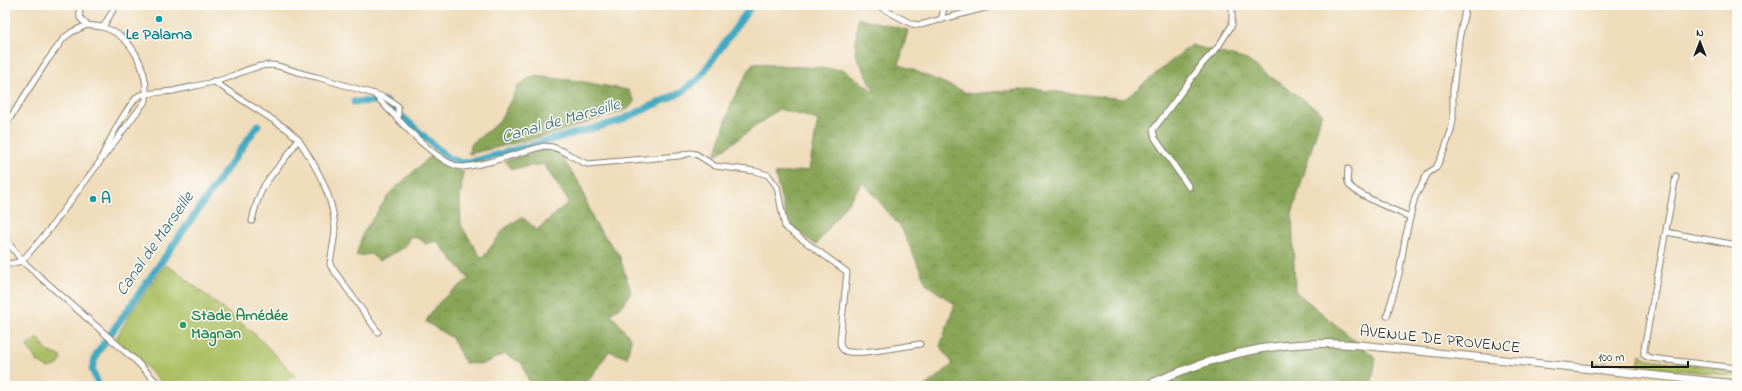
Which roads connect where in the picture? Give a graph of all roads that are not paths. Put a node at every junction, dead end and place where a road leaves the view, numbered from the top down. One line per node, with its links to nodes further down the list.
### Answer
1 (79, 5): 9 (street)
2 (116, 5): 10 (street)
3 (876, 5): 8 (street)
4 (945, 5): 8 (street)
5 (996, 5): 8 (street)
6 (1232, 5): 20 (street)
7 (1466, 5): 21 (street)
8 (941, 20)
9 (87, 25): 10 (street); 15 (street)
10 (103, 27): 12 (street)
11 (213, 81): 12 (street); 13 (street); 16 (street)
12 (146, 93): 17 (street); 17 (street)
13 (378, 98): 14 (street); 14 (street)
14 (398, 114): 30 (street)
15 (5, 126)
16 (298, 139): 22 (street); 29 (street)
17 (101, 158): 26 (street)
18 (1348, 170): 21 (street)
19 (1676, 176): 23 (street)
20 (1189, 187)
21 (1410, 217): 28 (street)
22 (252, 221)
23 (1666, 232): 25 (street); 31 (street)
24 (5, 238): 26 (street)
25 (1737, 245)
26 (22, 261): 27 (street); 33 (street)
27 (5, 265)
28 (1387, 316)
29 (378, 332)
30 (920, 344)
31 (1737, 368)
32 (1737, 384): 34 (main road, AVENUE DE PROVENCE)
33 (160, 386)
34 (1145, 386)

